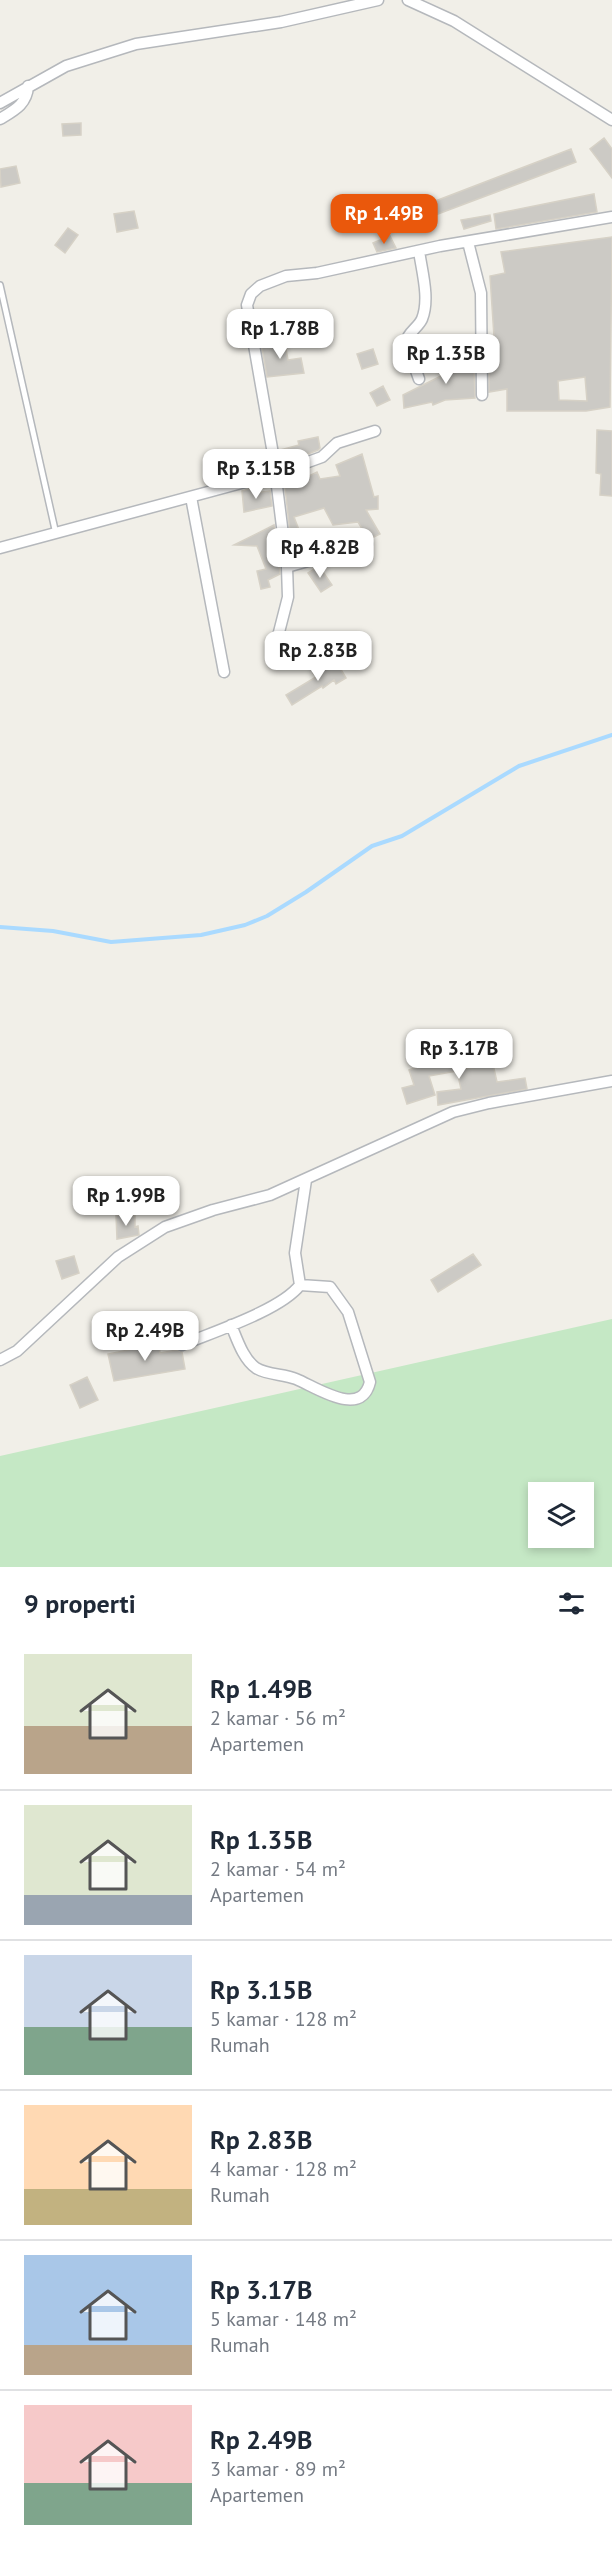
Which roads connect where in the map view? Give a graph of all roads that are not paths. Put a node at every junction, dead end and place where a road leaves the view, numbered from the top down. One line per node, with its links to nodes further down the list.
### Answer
1 (378, 0): 3 (street)
2 (408, 0): 6 (street)
3 (28, 86): 4 (street); 5 (street)
4 (0, 103)
5 (0, 119)
6 (612, 120)
7 (612, 217): 8 (street)
8 (468, 242): 9 (street); 12 (street)
9 (419, 251): 11 (street); 14 (street)
10 (0, 285): 16 (lane)
11 (419, 379)
12 (482, 395)
13 (375, 431): 14 (street)
14 (275, 474): 15 (street); 19 (street)
15 (191, 496): 16 (street); 21 (street)
16 (56, 534): 18 (street)
17 (368, 544): 19 (street)
18 (0, 548)
19 (287, 567): 20 (street)
20 (278, 640)
21 (224, 672)
22 (612, 1081): 23 (street)
23 (306, 1180): 24 (street); 27 (street)
24 (300, 1285): 25 (street); 25 (street)
25 (231, 1325): 26 (street)
26 (182, 1345)
27 (0, 1360)

